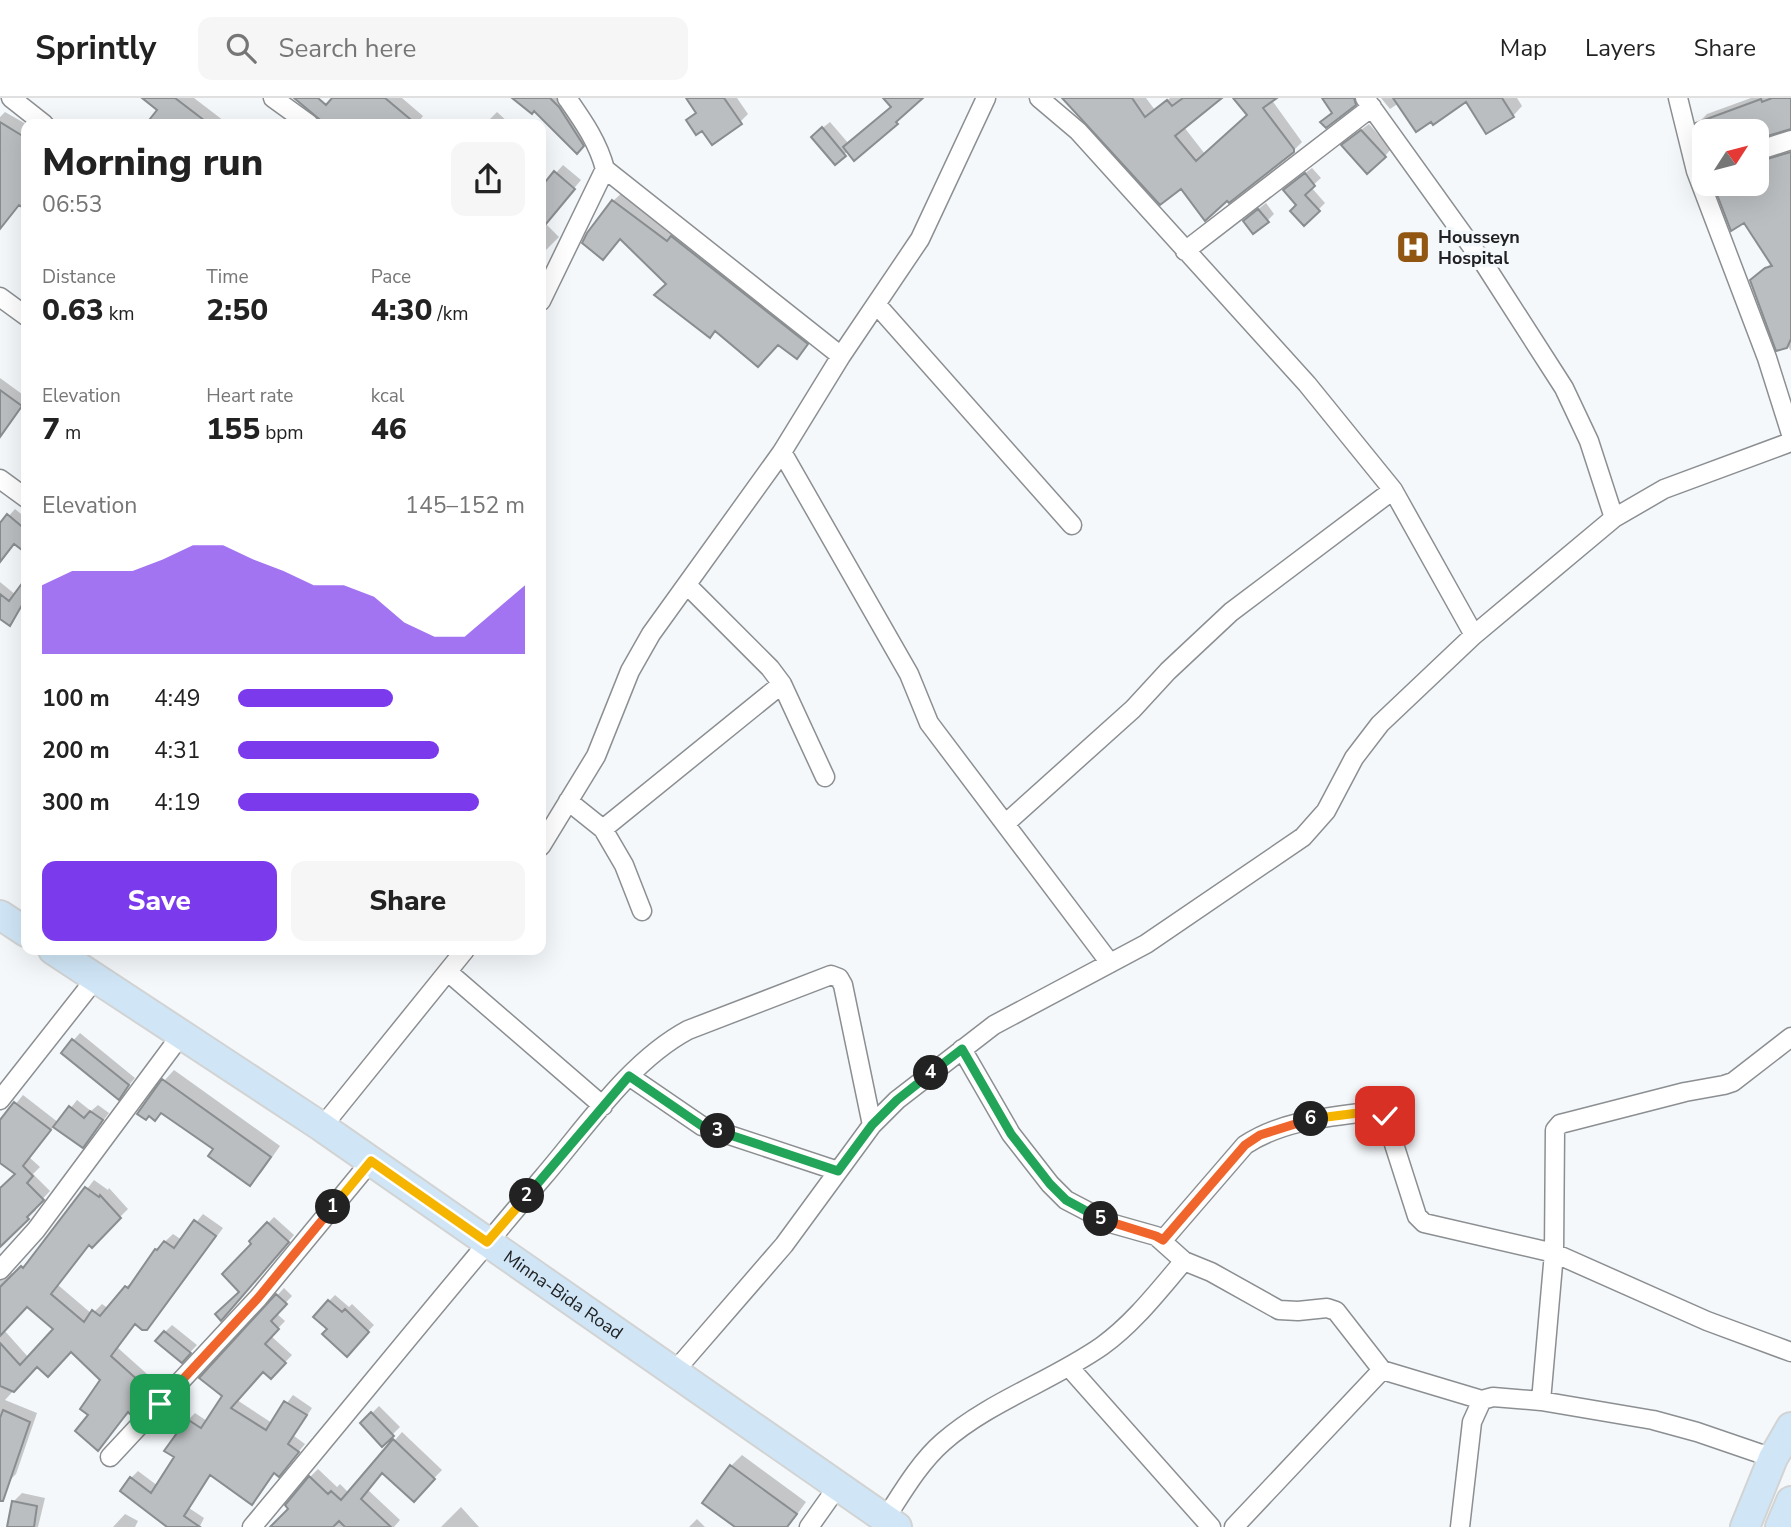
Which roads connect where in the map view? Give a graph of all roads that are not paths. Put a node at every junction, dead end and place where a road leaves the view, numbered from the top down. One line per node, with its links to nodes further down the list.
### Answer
1 (11, 98): 8 (street)
2 (273, 98): 9 (street)
3 (568, 98): 13 (street)
4 (986, 98): 18 (street)
5 (1039, 98): 15 (street)
6 (1678, 98): 11 (street)
7 (1368, 103): 15 (street); 27 (street)
8 (38, 119)
9 (302, 119)
10 (1791, 141): 12 (street)
11 (1692, 144)
12 (1769, 147)
13 (605, 169): 16 (street); 20 (street)
14 (1709, 196): 21 (street)
15 (1185, 251): 25 (street)
16 (546, 291)
17 (0, 297): 19 (street)
18 (877, 305): 20 (street); 28 (street)
19 (21, 312)
20 (841, 356): 23 (street)
21 (1791, 434)
22 (1791, 442): 27 (street)
23 (782, 452): 29 (street); 34 (street)
24 (0, 479): 26 (street)
25 (1392, 490): 30 (street); 34 (street)
26 (21, 494)
27 (1614, 518): 30 (street)
28 (1072, 525)
29 (687, 585): 31 (street); 33 (street)
30 (1474, 635): 42 (street)
31 (782, 684): 32 (street); 35 (street)
32 (825, 777)
33 (568, 802): 35 (street); 36 (street)
34 (1005, 824): 42 (street)
35 (603, 829): 37 (street)
36 (546, 838)
37 (642, 911)
38 (0, 915): 39 (main road)
39 (21, 929)
40 (61, 955): 44 (main road, Minna-Bida Road)
41 (462, 955): 43 (street)
42 (1110, 963): 47 (street)
43 (447, 972): 50 (street); 52 (street)
44 (96, 978): 45 (main road, Minna-Bida Road); 49 (street)
45 (181, 1035): 52 (main road, Minna-Bida Road); 59 (street)
46 (1791, 1037): 57 (street)
47 (962, 1049): 51 (street); 55 (street)
48 (629, 1076): 50 (street); 51 (street); 54 (street)
49 (0, 1100)
50 (603, 1106): 56 (street)
51 (872, 1125): 54 (street)
52 (323, 1127): 53 (main road, Minna-Bida Road)
53 (371, 1161): 56 (main road, Minna-Bida Road); 67 (street)
54 (838, 1171): 63 (street)
55 (1163, 1240): 57 (street); 58 (street)
56 (487, 1242): 63 (main road, Minna-Bida Road); 72 (street)
57 (1554, 1253): 60 (street); 65 (street)
58 (1184, 1261): 61 (street); 62 (street)
59 (0, 1270)
60 (1791, 1352)
61 (1069, 1367): 71 (street); 74 (street)
62 (1382, 1370): 64 (street); 75 (street)
63 (674, 1372): 69 (main road, Minna-Bida Road)
64 (1482, 1400): 65 (street); 76 (street)
65 (1541, 1401): 68 (street)
66 (1791, 1427): 68 (main road)
67 (110, 1457)
68 (1773, 1458): 77 (main road)
69 (838, 1486): 71 (main road, Minna-Bida Road); 73 (street)
70 (1791, 1501): 78 (main road)
71 (891, 1523)
72 (252, 1527)
73 (809, 1527)
74 (1211, 1527)
75 (1234, 1527)
76 (1460, 1527)
77 (1745, 1527)
78 (1780, 1527)

